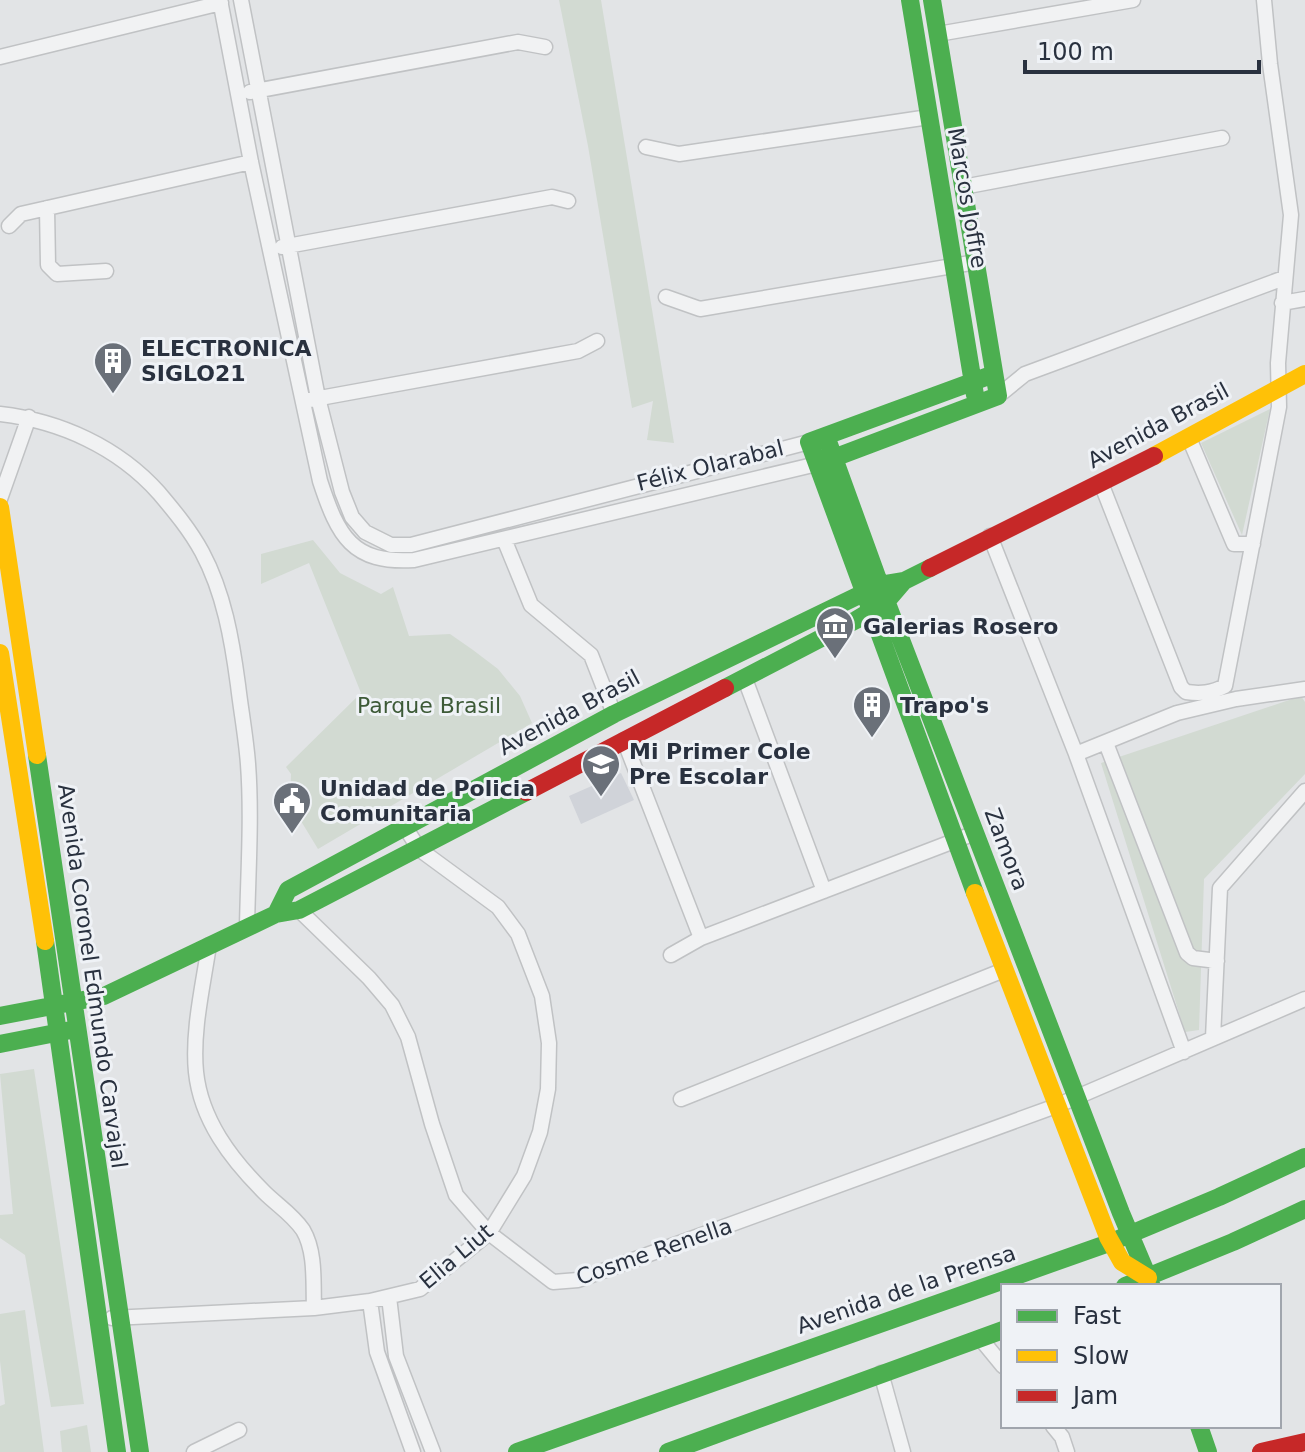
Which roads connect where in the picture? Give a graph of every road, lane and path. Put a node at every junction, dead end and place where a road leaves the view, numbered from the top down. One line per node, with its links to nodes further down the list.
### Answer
1 (241, 0): 10 (street)
2 (910, 0): 12 (street, Marcos Joffre)
3 (932, 0): 7 (street, Marcos Joffre)
4 (1133, 0): 7 (street)
5 (1264, 0): 25 (street)
6 (220, 2): 9 (street); 11 (street)
7 (938, 34): 16 (street, Marcos Joffre)
8 (545, 47): 10 (street)
9 (0, 57)
10 (259, 90): 11 (street); 20 (street)
11 (238, 95): 15 (street)
12 (929, 117): 14 (street); 23 (street, Marcos Joffre)
13 (1222, 138): 16 (street)
14 (646, 147)
15 (251, 162): 18 (street); 21 (street)
16 (963, 187): 22 (street, Marcos Joffre)
17 (568, 201): 20 (street)
18 (47, 208): 19 (street); 24 (street)
19 (9, 226)
20 (290, 246): 21 (street); 36 (street)
21 (270, 250): 37 (street)
22 (976, 262): 23 (street); 30 (street, Marcos Joffre)
23 (955, 265): 26 (street); 33 (street, Marcos Joffre)
24 (106, 271)
25 (1284, 278): 28 (street); 31 (street, Félix Olarabal)
26 (666, 297)
27 (1305, 299): 28 (street)
28 (1282, 303): 34 (street)
29 (597, 341): 36 (street)
30 (994, 374): 31 (street, Félix Olarabal); 33 (street, Félix Olarabal); 35 (street, Marcos Joffre)
31 (1025, 374): 35 (street, Félix Olarabal)
32 (1305, 374): 34 (street, Avenida Brasil)
33 (974, 382): 38 (street, Marcos Joffre); 42 (street, Félix Olarabal)
34 (1277, 387): 41 (street, Avenida Brasil); 49 (street)
35 (998, 396): 38 (street, Félix Olarabal)
36 (318, 398): 37 (street); 50 (street)
37 (301, 401): 51 (street)
38 (977, 403): 43 (street, Félix Olarabal)
39 (0, 414): 40 (street)
40 (29, 417): 45 (street); 69 (street)
41 (1189, 438): 44 (street, Avenida Brasil); 49 (street)
42 (818, 439): 43 (street, Zamora); 50 (street, Félix Olarabal)
43 (826, 462): 48 (street, Félix Olarabal); 52 (street, Zamora)
44 (1101, 483): 47 (street, Avenida Brasil); 56 (street)
45 (0, 499)
46 (0, 507): 77 (street, Avenida Coronel Edmundo Carvajal)
47 (990, 536): 52 (street, Avenida Brasil); 60 (street)
48 (504, 539): 51 (street, Félix Olarabal); 57 (street)
49 (1253, 544): 56 (street)
50 (391, 545): 51 (street)
51 (392, 562)
52 (875, 598): 54 (street, Avenida Brasil); 57 (street, Avenida Brasil); 63 (street, Zamora); 64 (street, Zamora)
53 (0, 653): 77 (street, Avenida Coronel Edmundo Carvajal)
54 (745, 679): 58 (street, Avenida Brasil); 66 (street)
55 (1305, 689): 56 (street)
56 (1212, 698): 59 (street)
57 (614, 714): 62 (street, Avenida Brasil)
58 (624, 740): 65 (street, Avenida Brasil); 70 (street)
59 (1106, 743): 60 (street); 73 (street)
60 (1076, 754): 82 (street)
61 (1305, 791): 73 (street)
62 (405, 827): 65 (street, Elia Liut); 68 (street, Avenida Brasil)
63 (975, 833): 64 (street); 83 (street, Zamora)
64 (955, 842): 66 (street); 74 (street, Zamora)
65 (419, 849): 67 (street, Avenida Brasil); 88 (street, Elia Liut)
66 (824, 891): 70 (street)
67 (299, 910): 68 (street, Avenida Brasil); 88 (street, Cosme Renella)
68 (276, 914): 69 (street, Avenida Brasil)
69 (247, 927): 71 (street, Avenida Brasil)
70 (701, 938): 72 (street)
71 (209, 945): 75 (street, Avenida Brasil); 94 (street)
72 (671, 955)
73 (1217, 961): 80 (street)
74 (1004, 970): 84 (street); 85 (street, Zamora)
75 (104, 996): 77 (street, Avenida Brasil); 79 (street, Avenida Brasil)
76 (1305, 999): 80 (street, Cosme Renella)
77 (64, 1004): 78 (street, Avenida Brasil); 79 (street, Avenida Coronel Edmundo Carvajal)
78 (0, 1016)
79 (67, 1031): 81 (street); 95 (street, Avenida Coronel Edmundo Carvajal); 96 (street, Avenida Coronel Edmundo Carvajal)
80 (1213, 1038): 82 (street, Cosme Renella)
81 (0, 1044)
82 (1184, 1052): 83 (street, Cosme Renella)
83 (1077, 1098): 85 (street, Cosme Renella); 89 (street, Zamora)
84 (681, 1099)
85 (1056, 1106): 88 (street, Cosme Renella); 90 (street, Zamora)
86 (1305, 1157): 89 (street, Avenida de la Prensa)
87 (1305, 1209): 91 (street)
88 (489, 1233): 92 (street, Elia Liut)
89 (1129, 1234): 90 (street, Avenida de la Prensa); 91 (street, Zamora)
90 (1109, 1243): 91 (street, Zamora); 110 (street, Avenida de la Prensa)
91 (1139, 1280)
92 (389, 1297): 93 (street, Elia Liut); 109 (street)
93 (370, 1301): 94 (street, Elia Liut); 108 (street)
94 (314, 1308): 95 (street, Elia Liut)
95 (119, 1317): 96 (street, Elia Liut); 106 (street, Avenida Coronel Edmundo Carvajal)
96 (100, 1320): 105 (street, Avenida Coronel Edmundo Carvajal)
97 (1001, 1331): 98 (street)
98 (980, 1338): 99 (street); 100 (street)
99 (1001, 1364)
100 (881, 1373): 111 (street); 112 (street)
101 (1055, 1428): 113 (street)
102 (1200, 1428): 114 (street)
103 (239, 1430): 107 (street)
104 (1305, 1442): 115 (street)
105 (117, 1452)
106 (140, 1452)
107 (194, 1452)
108 (413, 1452)
109 (433, 1452)
110 (517, 1452)
111 (668, 1452)
112 (903, 1452)
113 (1067, 1452)
114 (1208, 1452)
115 (1261, 1452)

